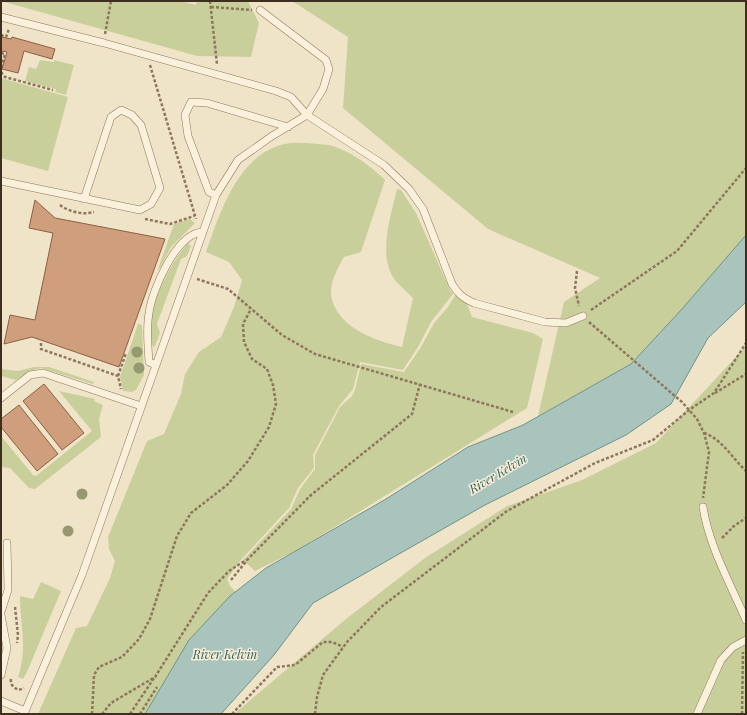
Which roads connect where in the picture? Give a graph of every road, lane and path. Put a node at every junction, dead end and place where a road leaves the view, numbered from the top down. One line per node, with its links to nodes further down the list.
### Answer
1 (111, 1): 6 (path)
2 (210, 1): 3 (path)
3 (211, 7): 4 (path); 11 (path)
4 (260, 10): 13 (lane)
5 (1, 17): 6 (lane)
6 (104, 43): 11 (lane)
7 (1, 53): 9 (path)
8 (149, 63): 19 (path)
9 (1, 68)
10 (1, 72): 12 (path)
11 (215, 74): 13 (lane)
12 (53, 90)
13 (308, 116): 14 (lane); 26 (lane)
14 (288, 126): 17 (lane); 17 (lane)
15 (746, 168): 26 (path)
16 (1, 181): 18 (lane)
17 (216, 195): 22 (lane)
18 (84, 199): 18 (lane)
19 (194, 216): 20 (path); 21 (path)
20 (197, 222)
21 (170, 224)
22 (202, 232): 30 (lane); 30 (lane)
23 (577, 271): 26 (path)
24 (195, 278): 25 (path)
25 (251, 309): 33 (path); 58 (path)
26 (582, 316): 38 (path)
27 (42, 343): 32 (path)
28 (746, 343): 35 (path)
29 (126, 353): 32 (path)
30 (156, 365): 37 (lane)
31 (746, 374): 35 (path)
32 (118, 376): 34 (path)
33 (420, 384): 39 (path); 46 (path)
34 (121, 394)
35 (714, 394): 38 (path)
36 (1, 398): 37 (lane)
37 (141, 406): 57 (lane)
38 (689, 410): 40 (path); 52 (path)
39 (513, 412)
40 (704, 433): 41 (path); 42 (path)
41 (746, 471)
42 (703, 506): 45 (lane)
43 (746, 518): 45 (path)
44 (7, 543): 48 (lane)
45 (714, 546): 50 (lane)
46 (248, 559): 47 (path); 54 (path)
47 (231, 580)
48 (1, 612)
49 (1, 615): 53 (lane)
50 (746, 620)
51 (744, 641): 64 (lane); 65 (path)
52 (343, 647): 62 (path); 63 (path)
53 (1, 675)
54 (155, 677): 59 (path); 60 (path)
55 (157, 687): 61 (path)
56 (1, 700): 57 (lane)
57 (24, 712)
58 (92, 714)
59 (102, 714)
60 (130, 714)
61 (140, 714)
62 (232, 714)
63 (315, 714)
64 (697, 714)
65 (742, 714)

